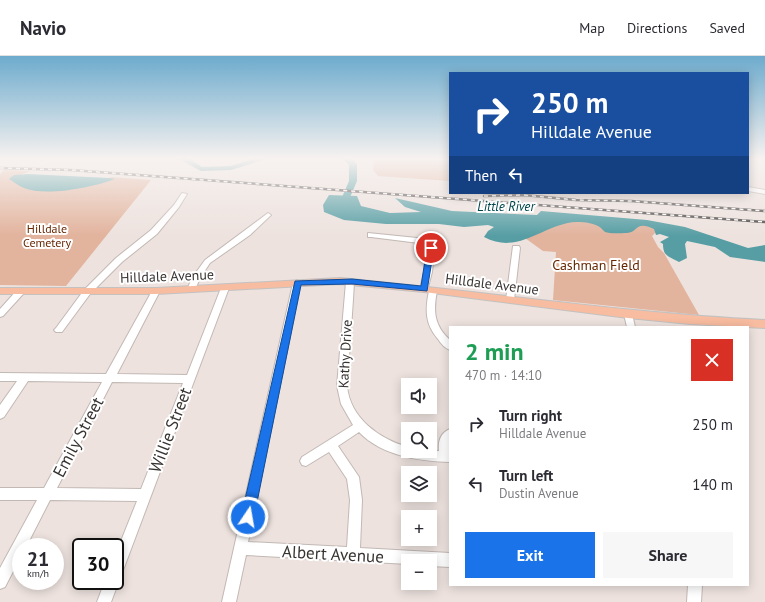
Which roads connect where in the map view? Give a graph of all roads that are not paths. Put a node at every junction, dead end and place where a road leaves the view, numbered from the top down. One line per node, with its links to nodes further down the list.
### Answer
1 (749, 190): 2 (street)
2 (765, 192)
3 (184, 194): 15 (street)
4 (268, 215): 11 (street)
5 (371, 235): 12 (street)
6 (516, 248): 16 (street)
7 (297, 282): 8 (main road, Hilldale Avenue); 9 (main road, Hilldale Avenue); 36 (street)
8 (350, 282): 12 (main road, Hilldale Avenue); 28 (street, Kathy Drive)
9 (225, 288): 11 (main road, Hilldale Avenue); 26 (street, Willie Street)
10 (0, 290): 13 (main road, Hilldale Avenue)
11 (191, 290): 14 (main road, Hilldale Avenue)
12 (429, 290): 16 (main road, Hilldale Avenue); 22 (street)
13 (21, 291): 15 (main road, Hilldale Avenue); 17 (street)
14 (156, 291): 15 (main road, Hilldale Avenue); 25 (street, Emily Street)
15 (87, 292): 21 (street)
16 (510, 300): 18 (main road, Hilldale Avenue)
17 (0, 314)
18 (628, 314): 19 (main road, Hilldale Avenue); 20 (street)
19 (765, 324)
20 (631, 326)
21 (60, 330)
22 (449, 345)
23 (0, 377): 24 (street)
24 (26, 377): 25 (street); 27 (street)
25 (109, 378): 26 (street); 34 (street, Emily Street)
26 (190, 379): 35 (street, Willie Street)
27 (0, 414)
28 (361, 425): 30 (street); 31 (street, Kathy Drive)
29 (449, 435): 31 (street, Kathy Drive)
30 (331, 445): 32 (street); 38 (street)
31 (447, 457)
32 (306, 461)
33 (0, 494): 34 (street)
34 (47, 494): 35 (street); 40 (street, Emily Street)
35 (145, 494): 37 (street, Willie Street)
36 (241, 548): 38 (street, Albert Avenue); 44 (street)
37 (124, 549)
38 (353, 555): 39 (street, Albert Avenue)
39 (449, 560)
40 (0, 582)
41 (695, 586): 45 (street)
42 (109, 590): 43 (street)
43 (104, 602)
44 (229, 602)
45 (694, 602)

